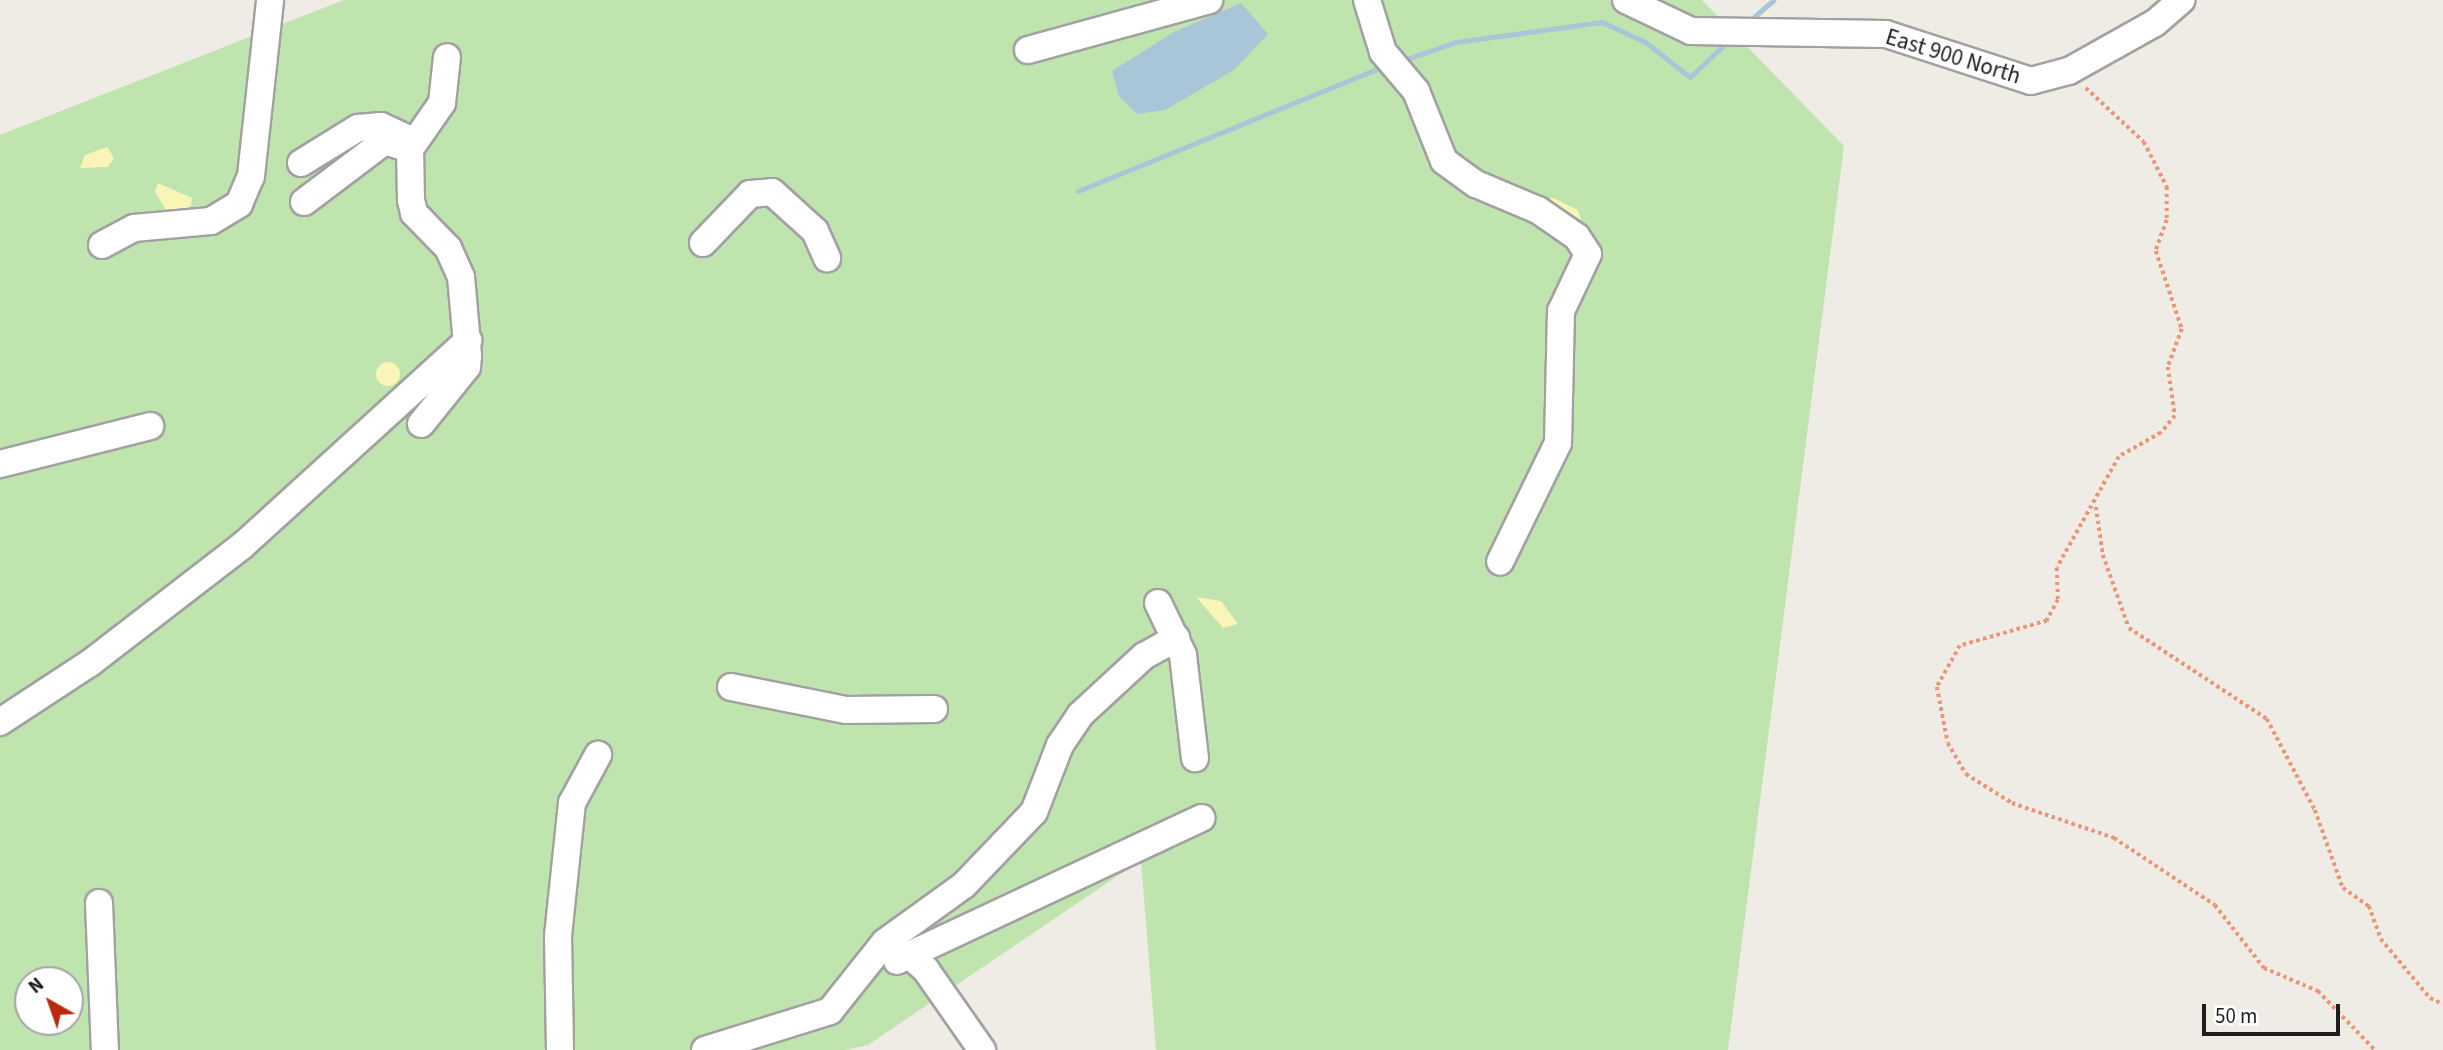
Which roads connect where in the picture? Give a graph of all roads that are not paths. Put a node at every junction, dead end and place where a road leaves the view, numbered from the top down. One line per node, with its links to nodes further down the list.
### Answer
1 (270, 0): 12 (lane)
2 (1209, 0): 6 (lane)
3 (1367, 0): 18 (lane)
4 (1626, 0): 5 (lane, East 900 North)
5 (2181, 0)
6 (1028, 50)
7 (447, 57): 8 (lane)
8 (412, 145): 9 (lane); 10 (lane); 14 (lane)
9 (301, 163)
10 (304, 202)
11 (703, 243): 13 (lane)
12 (102, 245)
13 (827, 258)
14 (468, 340): 15 (lane); 23 (lane)
15 (421, 424)
16 (150, 426): 17 (lane)
17 (0, 464)
18 (1500, 562)
19 (1158, 603): 20 (lane)
20 (1176, 638): 25 (lane); 30 (lane)
21 (731, 687): 22 (lane)
22 (934, 709)
23 (0, 722)
24 (598, 755): 29 (lane)
25 (1195, 758)
26 (1202, 818): 31 (lane)
27 (99, 903): 28 (lane)
28 (105, 1050)
29 (560, 1050)
30 (705, 1050)
31 (982, 1050)

